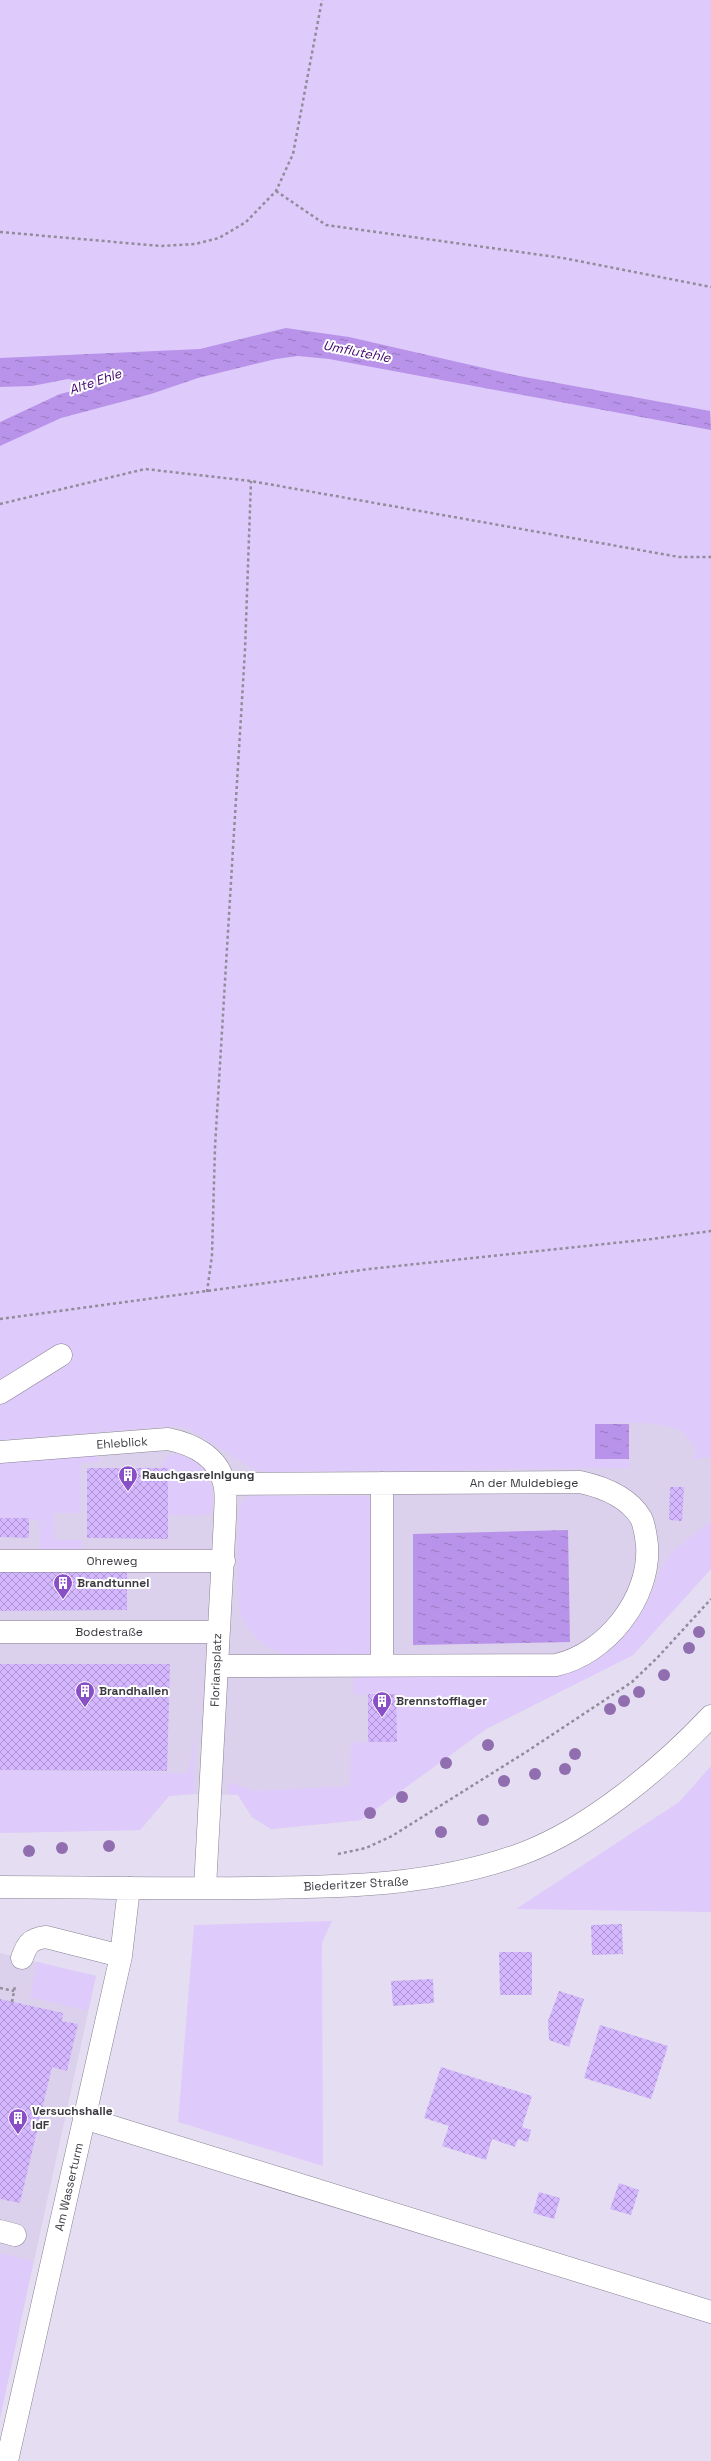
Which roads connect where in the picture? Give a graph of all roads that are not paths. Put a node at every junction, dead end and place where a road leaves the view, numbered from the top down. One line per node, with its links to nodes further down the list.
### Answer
1 (61, 1355): 2 (street)
2 (0, 1393)
3 (0, 1452): 5 (street, Ehleblick)
4 (382, 1483): 5 (street, An der Muldebiege); 10 (street); 10 (street, An der Muldebiege)
5 (225, 1484): 7 (street, Floriansplatz)
6 (0, 1561): 7 (street, Ohreweg)
7 (224, 1561): 9 (street, Floriansplatz)
8 (0, 1632): 9 (street, Bodestraße)
9 (218, 1632): 11 (street, Floriansplatz)
10 (382, 1665): 11 (street, An der Muldebiege)
11 (217, 1666): 15 (street, Floriansplatz)
12 (711, 1716): 15 (street, Biederitzer Straße)
13 (0, 1887): 14 (street, Biederitzer Straße)
14 (129, 1888): 15 (street, Biederitzer Straße); 16 (street, Am Wasserturm)
15 (205, 1888)
16 (120, 1956): 17 (street); 18 (street, Am Wasserturm)
17 (22, 1958)
18 (84, 2118): 19 (street); 20 (street, Am Wasserturm)
19 (711, 2312)
20 (7, 2461)

